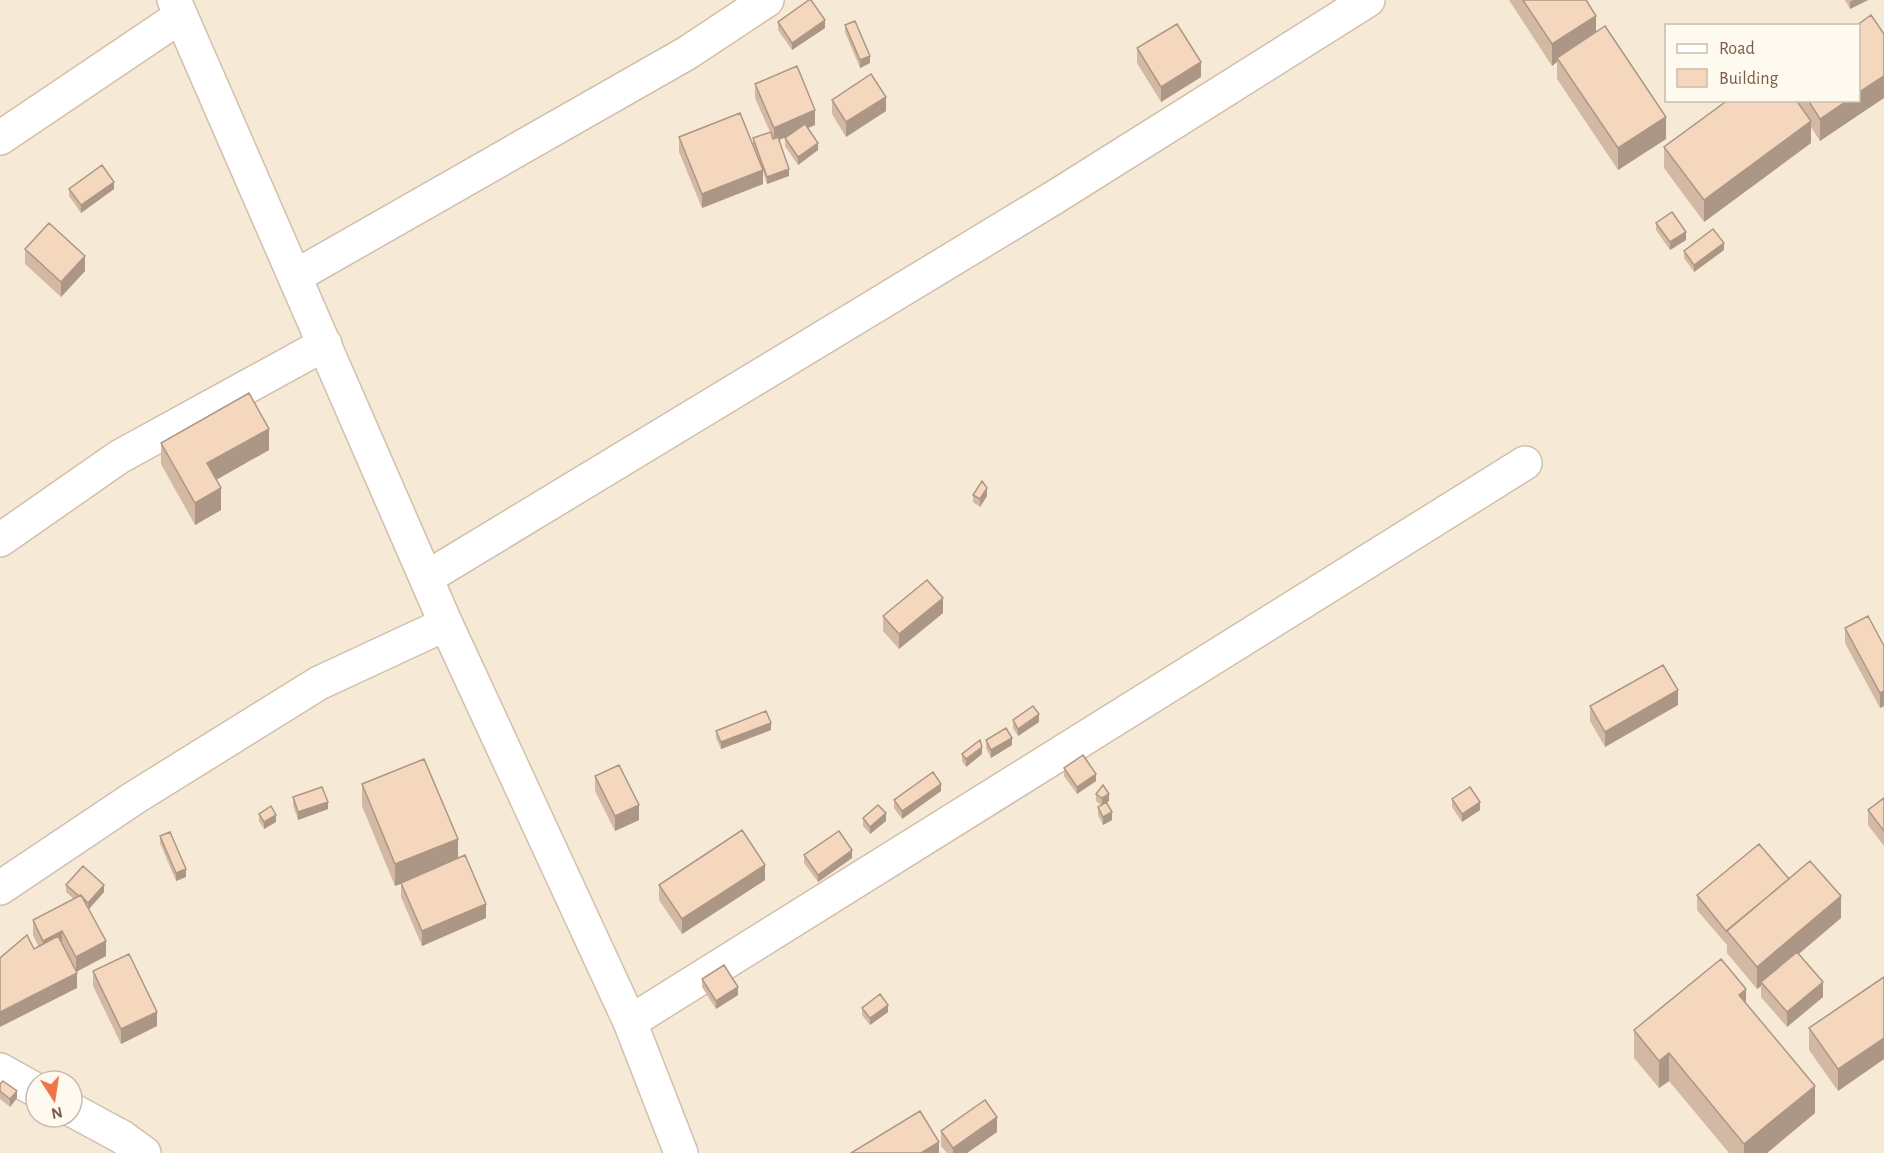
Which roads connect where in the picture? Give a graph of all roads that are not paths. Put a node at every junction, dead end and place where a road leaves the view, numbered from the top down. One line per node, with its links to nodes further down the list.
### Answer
1 (767, 0): 5 (street)
2 (1368, 0): 9 (street)
3 (178, 8): 4 (street); 5 (street)
4 (0, 138)
5 (296, 276): 6 (street)
6 (325, 344): 8 (street); 9 (street)
7 (1525, 463): 12 (street)
8 (0, 540)
9 (426, 578): 10 (street)
10 (446, 624): 11 (street); 12 (street)
11 (0, 888)
12 (630, 1022): 17 (street)
13 (0, 1070): 14 (street)
14 (24, 1083)
15 (84, 1116): 16 (street)
16 (144, 1153)
17 (681, 1153)

